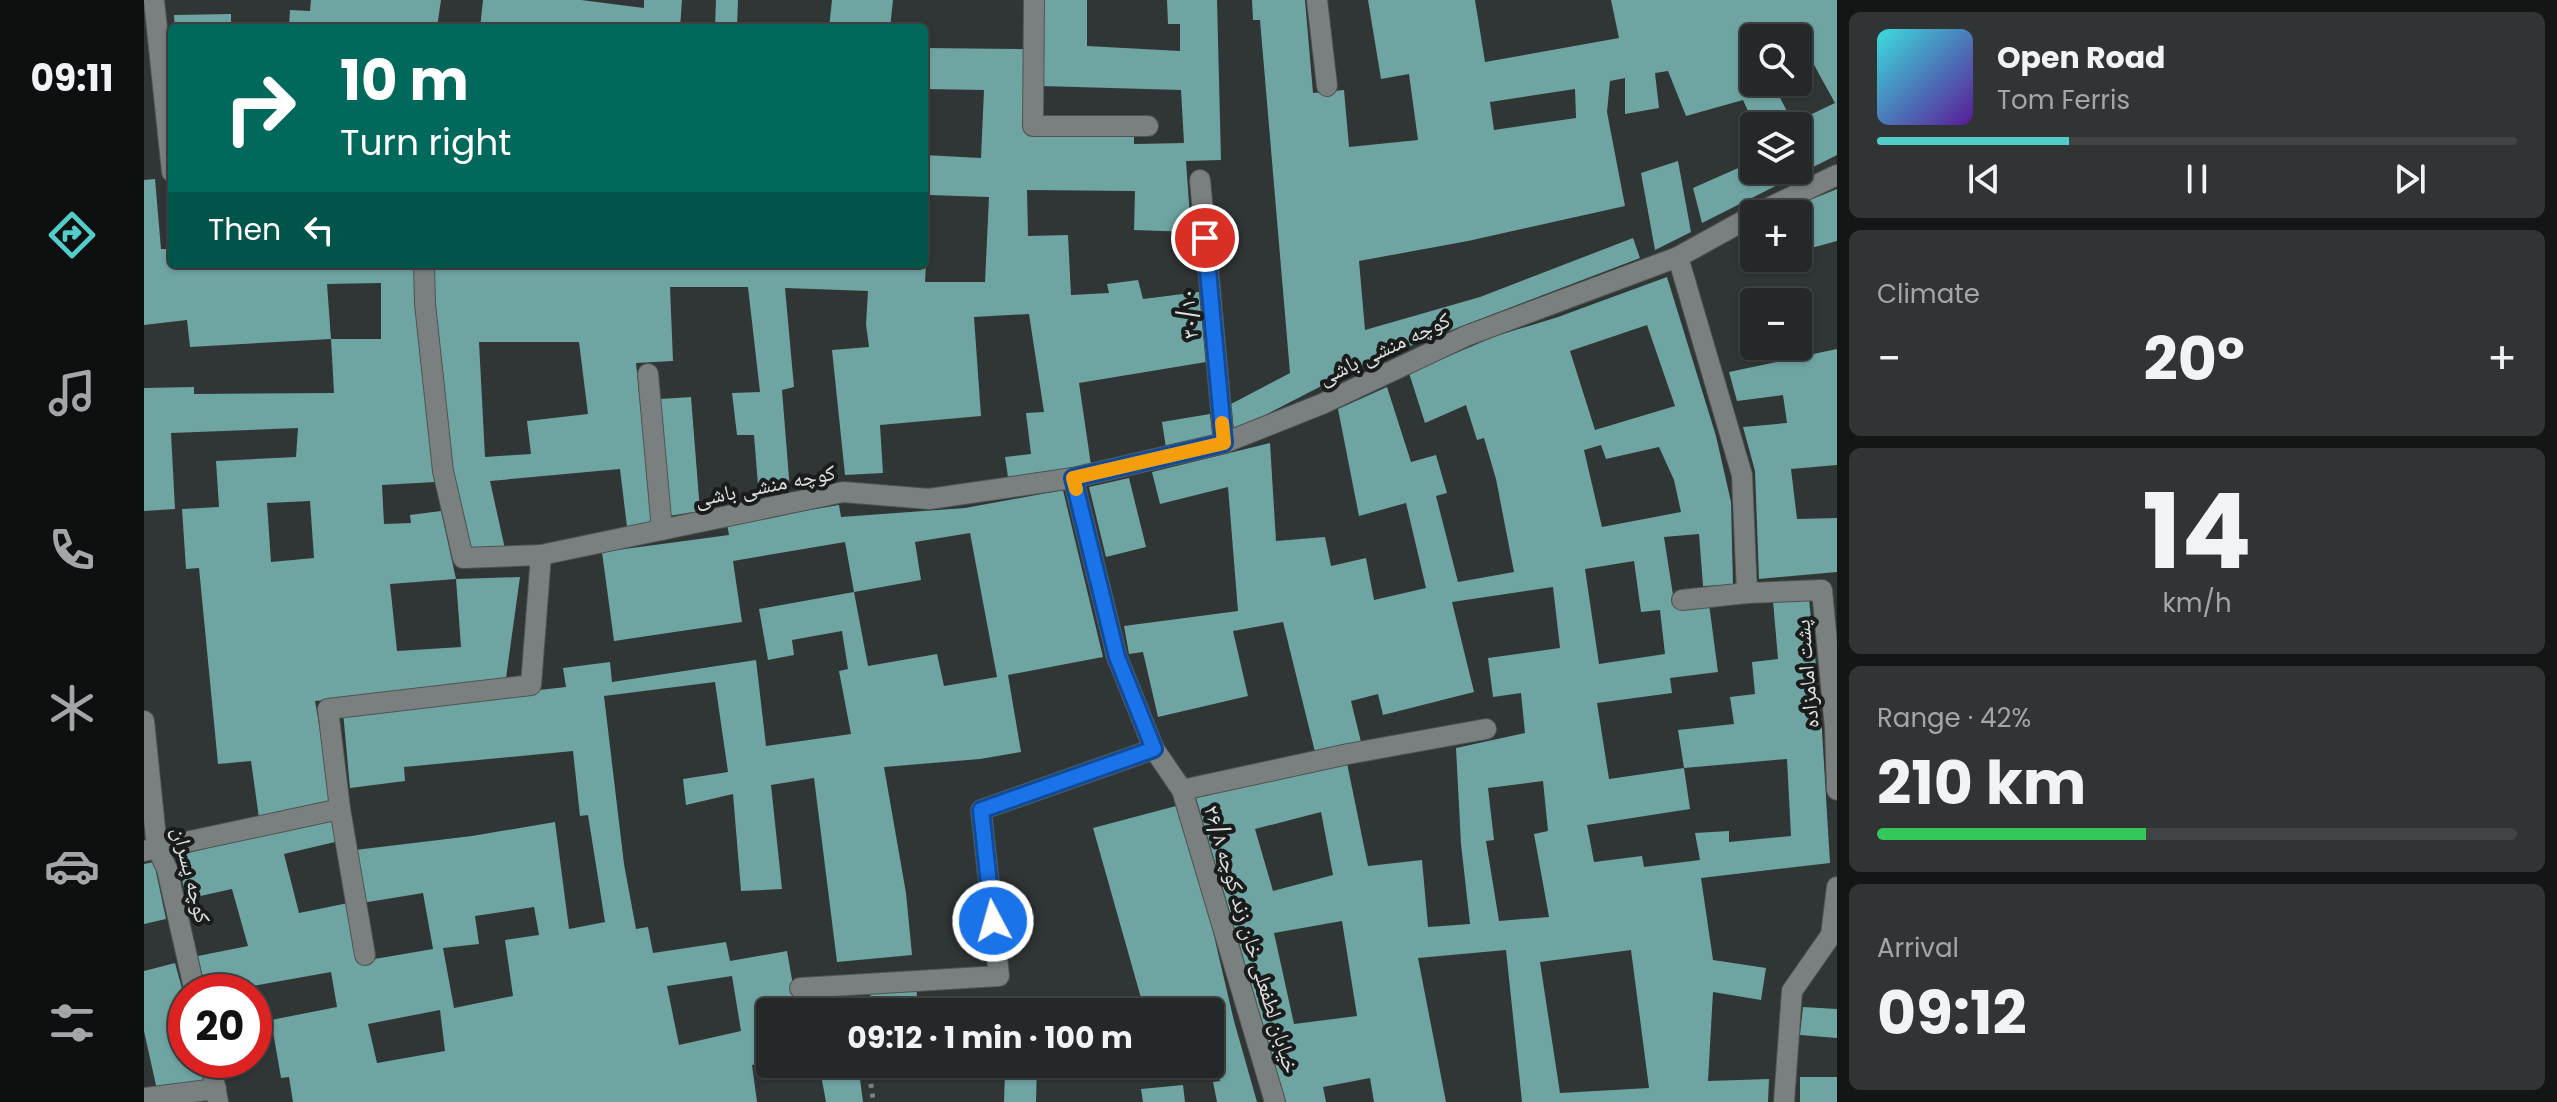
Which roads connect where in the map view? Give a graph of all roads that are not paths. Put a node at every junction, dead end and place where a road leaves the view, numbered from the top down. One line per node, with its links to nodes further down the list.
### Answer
1 (154, 0): 6 (lane)
2 (1034, 0): 5 (lane)
3 (1317, 0): 4 (lane)
4 (1327, 86)
5 (1148, 126)
6 (168, 134)
7 (1837, 175): 9 (lane, کوچه منشی باشی)
8 (1200, 180): 14 (lane, ۳۰/۱۰)
9 (1786, 200)
10 (1740, 223): 11 (lane, کوچه منشی باشی)
11 (1678, 257): 14 (lane, کوچه منشی باشی); 19 (lane)
12 (424, 268): 17 (lane, کوچه منشی باشی)
13 (648, 374): 16 (lane)
14 (1224, 443): 15 (lane, کوچه منشی باشی)
15 (1073, 478): 16 (lane, کوچه منشی باشی); 23 (lane, خیابان لطفعلی خان زند کوچه ۲۶/۸)
16 (662, 530): 17 (lane, کوچه منشی باشی)
17 (541, 555): 26 (lane)
18 (1830, 589): 19 (lane, پشت امامزاده); 25 (lane, پشت امامزاده)
19 (1747, 593): 20 (lane, پشت امامزاده)
20 (1682, 600)
21 (144, 721): 27 (lane, کوچه پسران)
22 (1486, 729): 24 (lane)
23 (1154, 749): 24 (lane, خیابان لطفعلی خان زند کوچه ۲۶/۸); 31 (lane)
24 (1182, 790): 34 (lane, خیابان لطفعلی خان زند کوچه ۲۶/۸)
25 (1837, 790)
26 (340, 809): 27 (lane); 29 (lane)
27 (150, 850): 30 (lane, کوچه پسران)
28 (1837, 887): 35 (lane)
29 (365, 955)
30 (191, 974)
31 (800, 988)
32 (217, 1096): 33 (lane)
33 (144, 1098)
34 (1275, 1102)
35 (1784, 1102)

